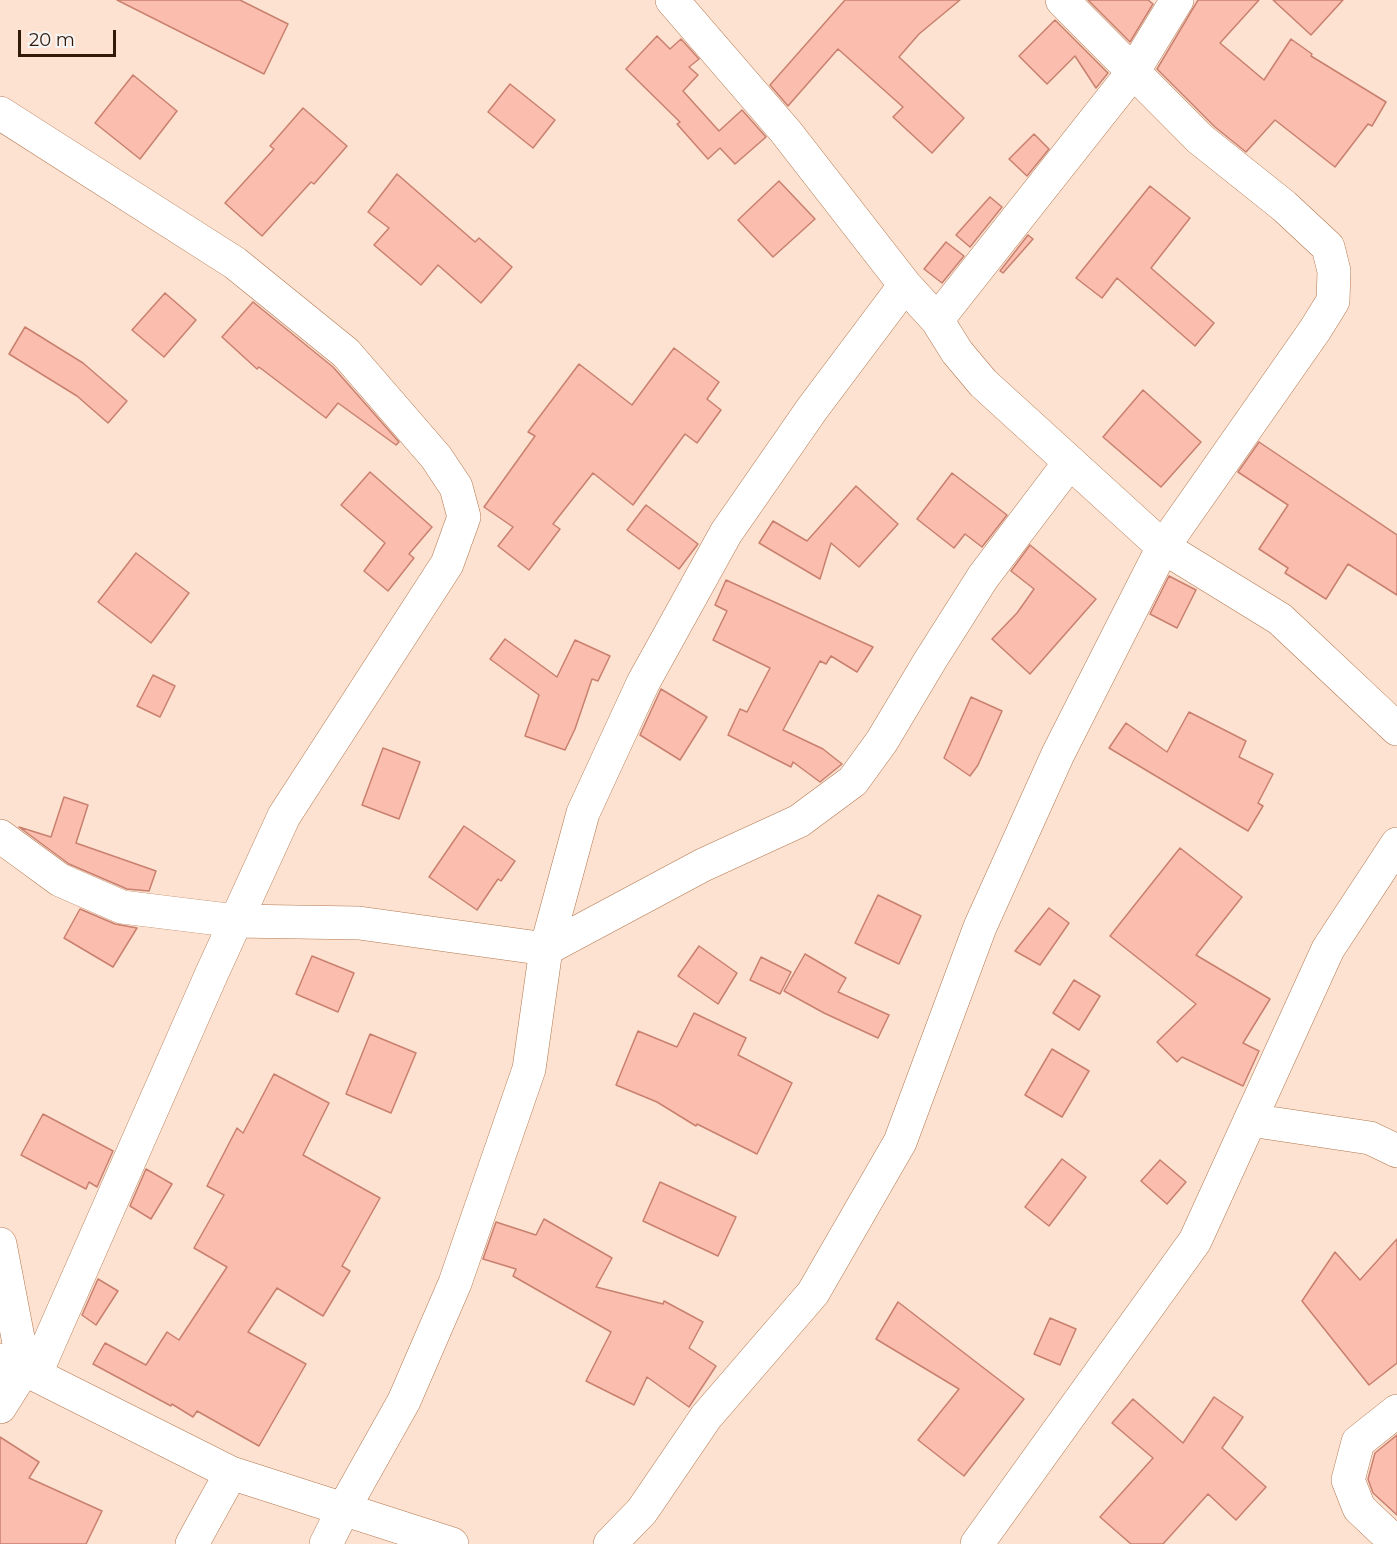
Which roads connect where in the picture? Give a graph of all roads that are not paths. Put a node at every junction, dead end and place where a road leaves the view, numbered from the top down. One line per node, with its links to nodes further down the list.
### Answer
1 (672, 0): 6 (street)
2 (1062, 0): 4 (street)
3 (1177, 0): 4 (street)
4 (1133, 72): 7 (street); 9 (street)
5 (0, 113): 13 (street)
6 (905, 285): 7 (street); 14 (street)
7 (937, 320): 8 (street)
8 (1070, 462): 9 (street); 14 (street)
9 (1163, 546): 10 (street); 26 (street)
10 (1397, 729)
11 (0, 836): 13 (street)
12 (1397, 844): 15 (street)
13 (236, 921): 14 (street); 18 (street)
14 (546, 949): 22 (street)
15 (1250, 1120): 16 (street); 27 (street)
16 (1397, 1151)
17 (0, 1244): 18 (street)
18 (20, 1368): 19 (street); 21 (street)
19 (0, 1407)
20 (1397, 1411): 28 (street)
21 (231, 1473): 22 (street); 23 (street)
22 (344, 1508): 24 (street); 25 (street)
23 (192, 1544)
24 (326, 1544)
25 (452, 1544)
26 (610, 1544)
27 (977, 1544)
28 (1397, 1544)

